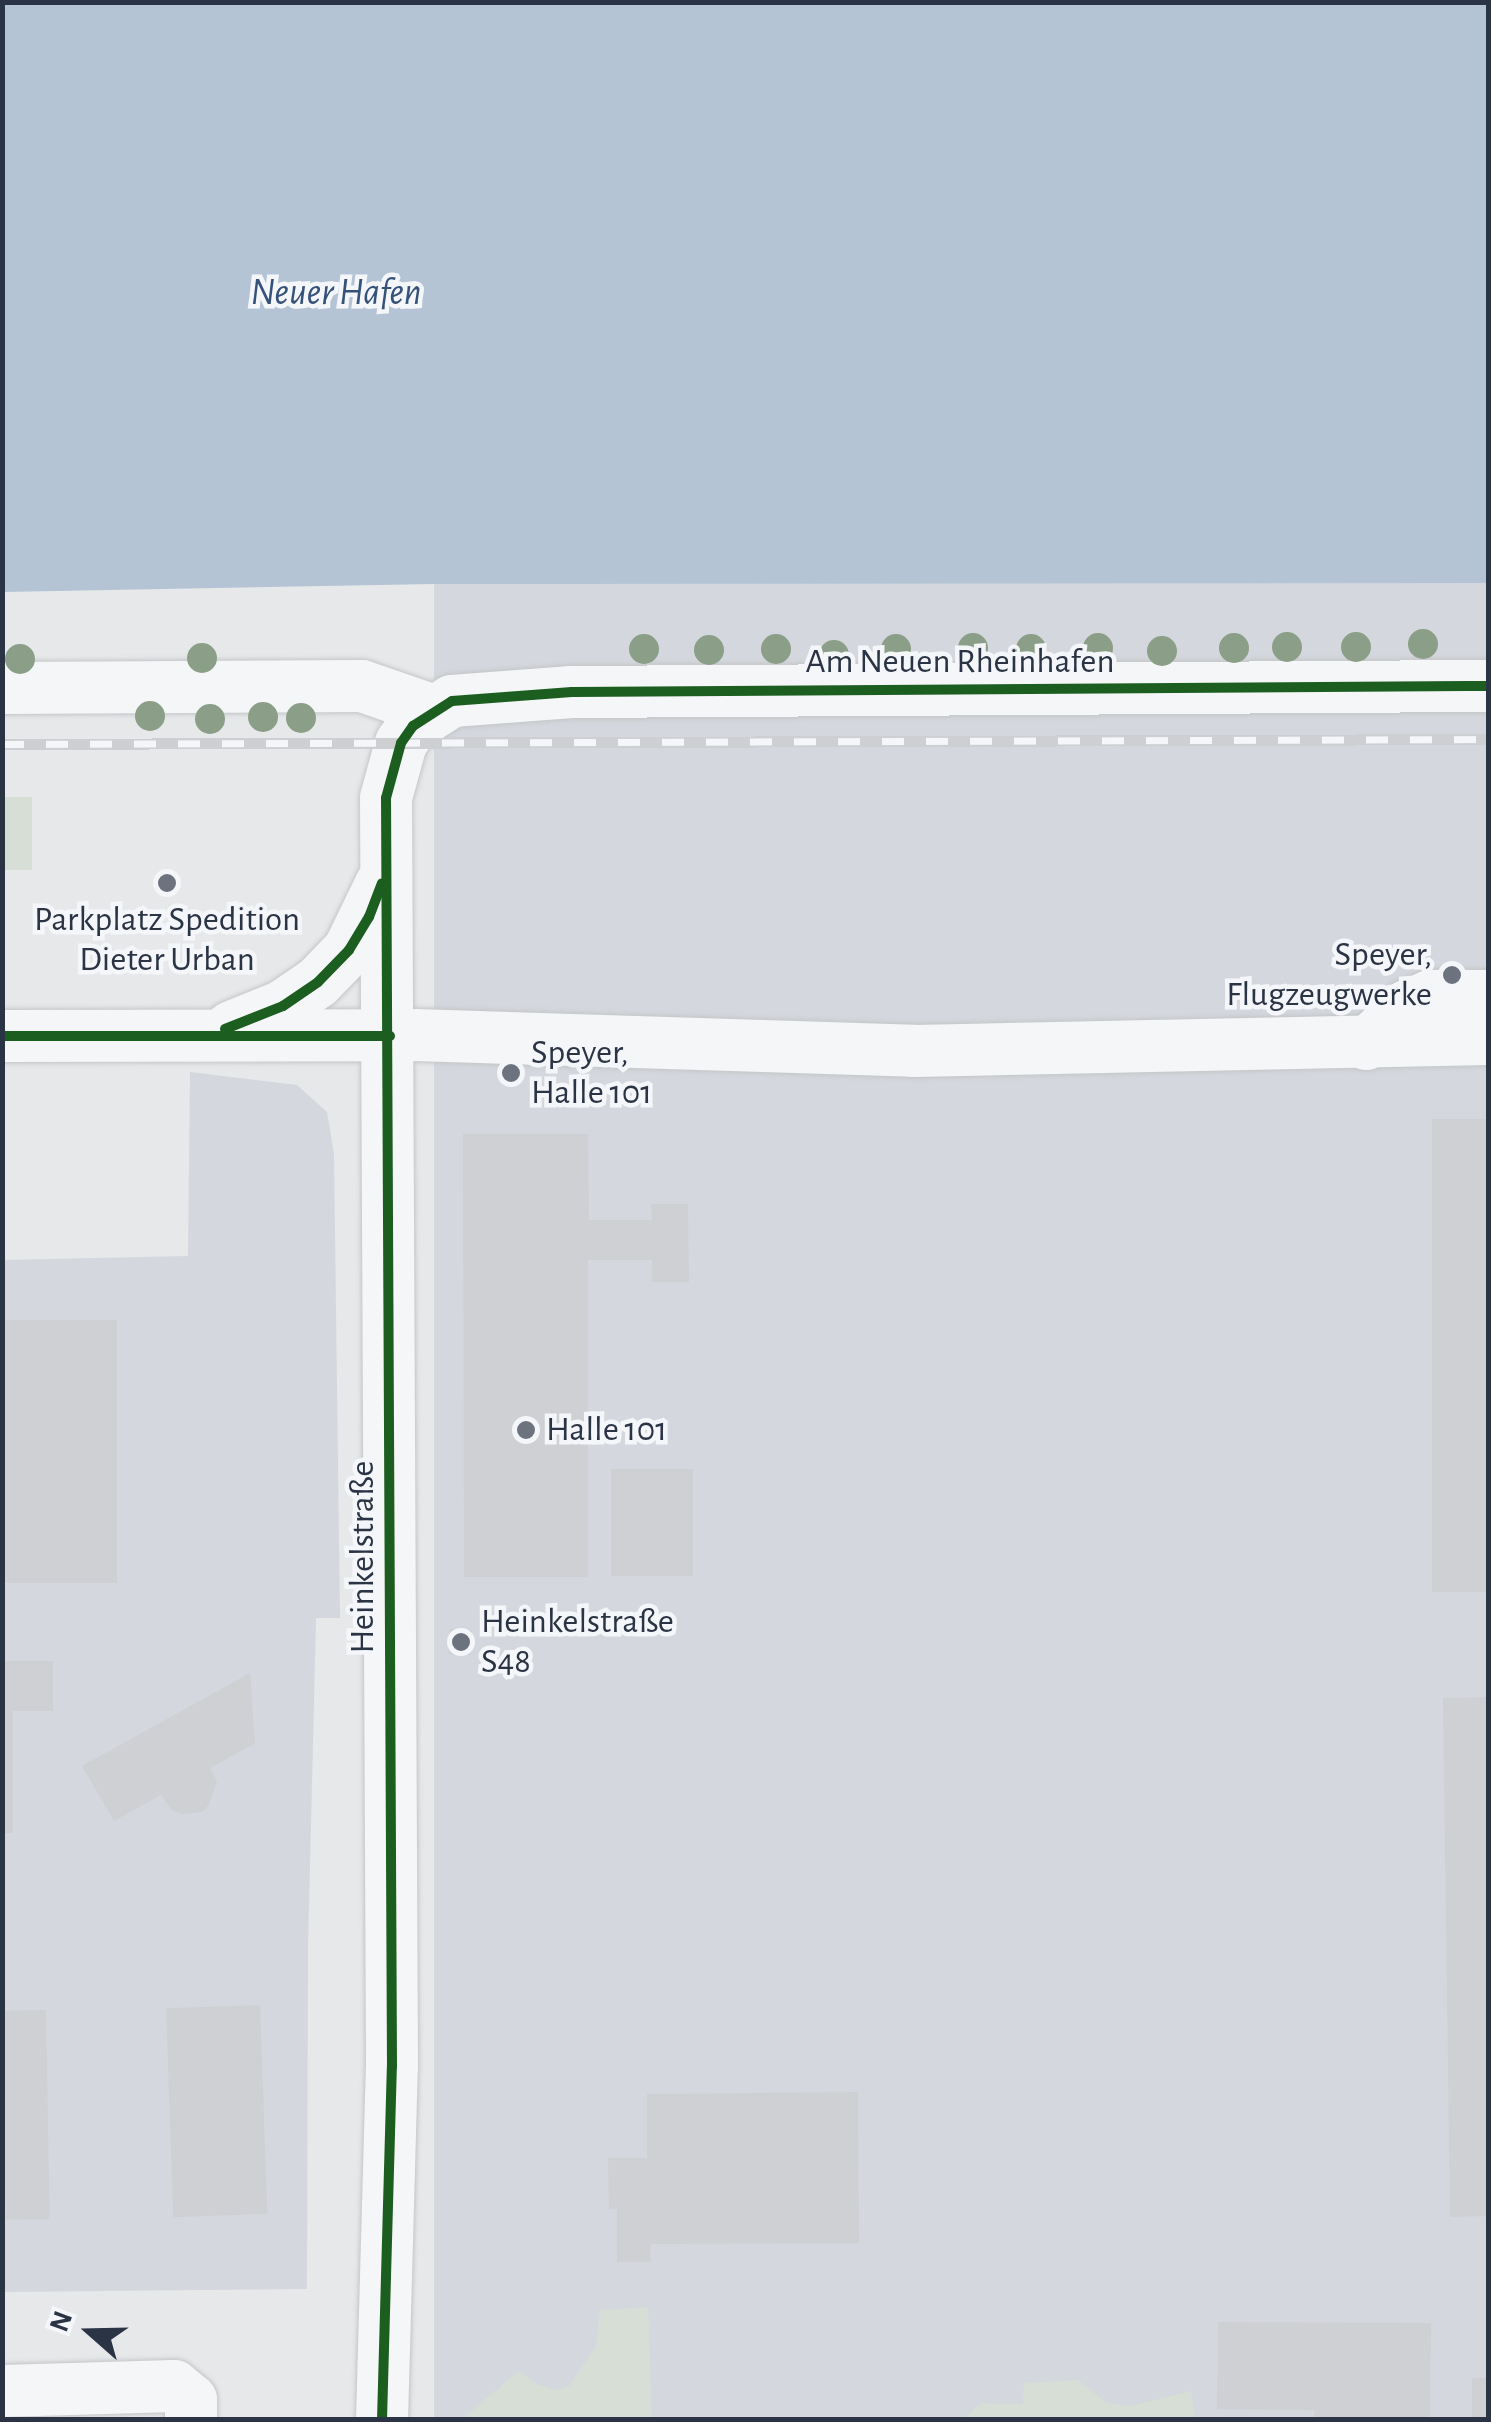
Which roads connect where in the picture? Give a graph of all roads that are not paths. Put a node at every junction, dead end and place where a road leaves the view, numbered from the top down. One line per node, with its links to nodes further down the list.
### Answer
1 (1488, 686): 3 (street, Am Neuen Rheinhafen)
2 (2, 688): 3 (street)
3 (434, 711): 4 (street, Heinkelstraße)
4 (387, 867): 6 (street); 8 (street, Heinkelstraße)
5 (1488, 996): 10 (street)
6 (211, 1034): 7 (street); 8 (street)
7 (2, 1036)
8 (390, 1036): 10 (street); 13 (street, Heinkelstraße)
9 (1488, 1039): 10 (street)
10 (1366, 1044)
11 (2, 2390): 12 (street)
12 (191, 2420)
13 (382, 2420)

